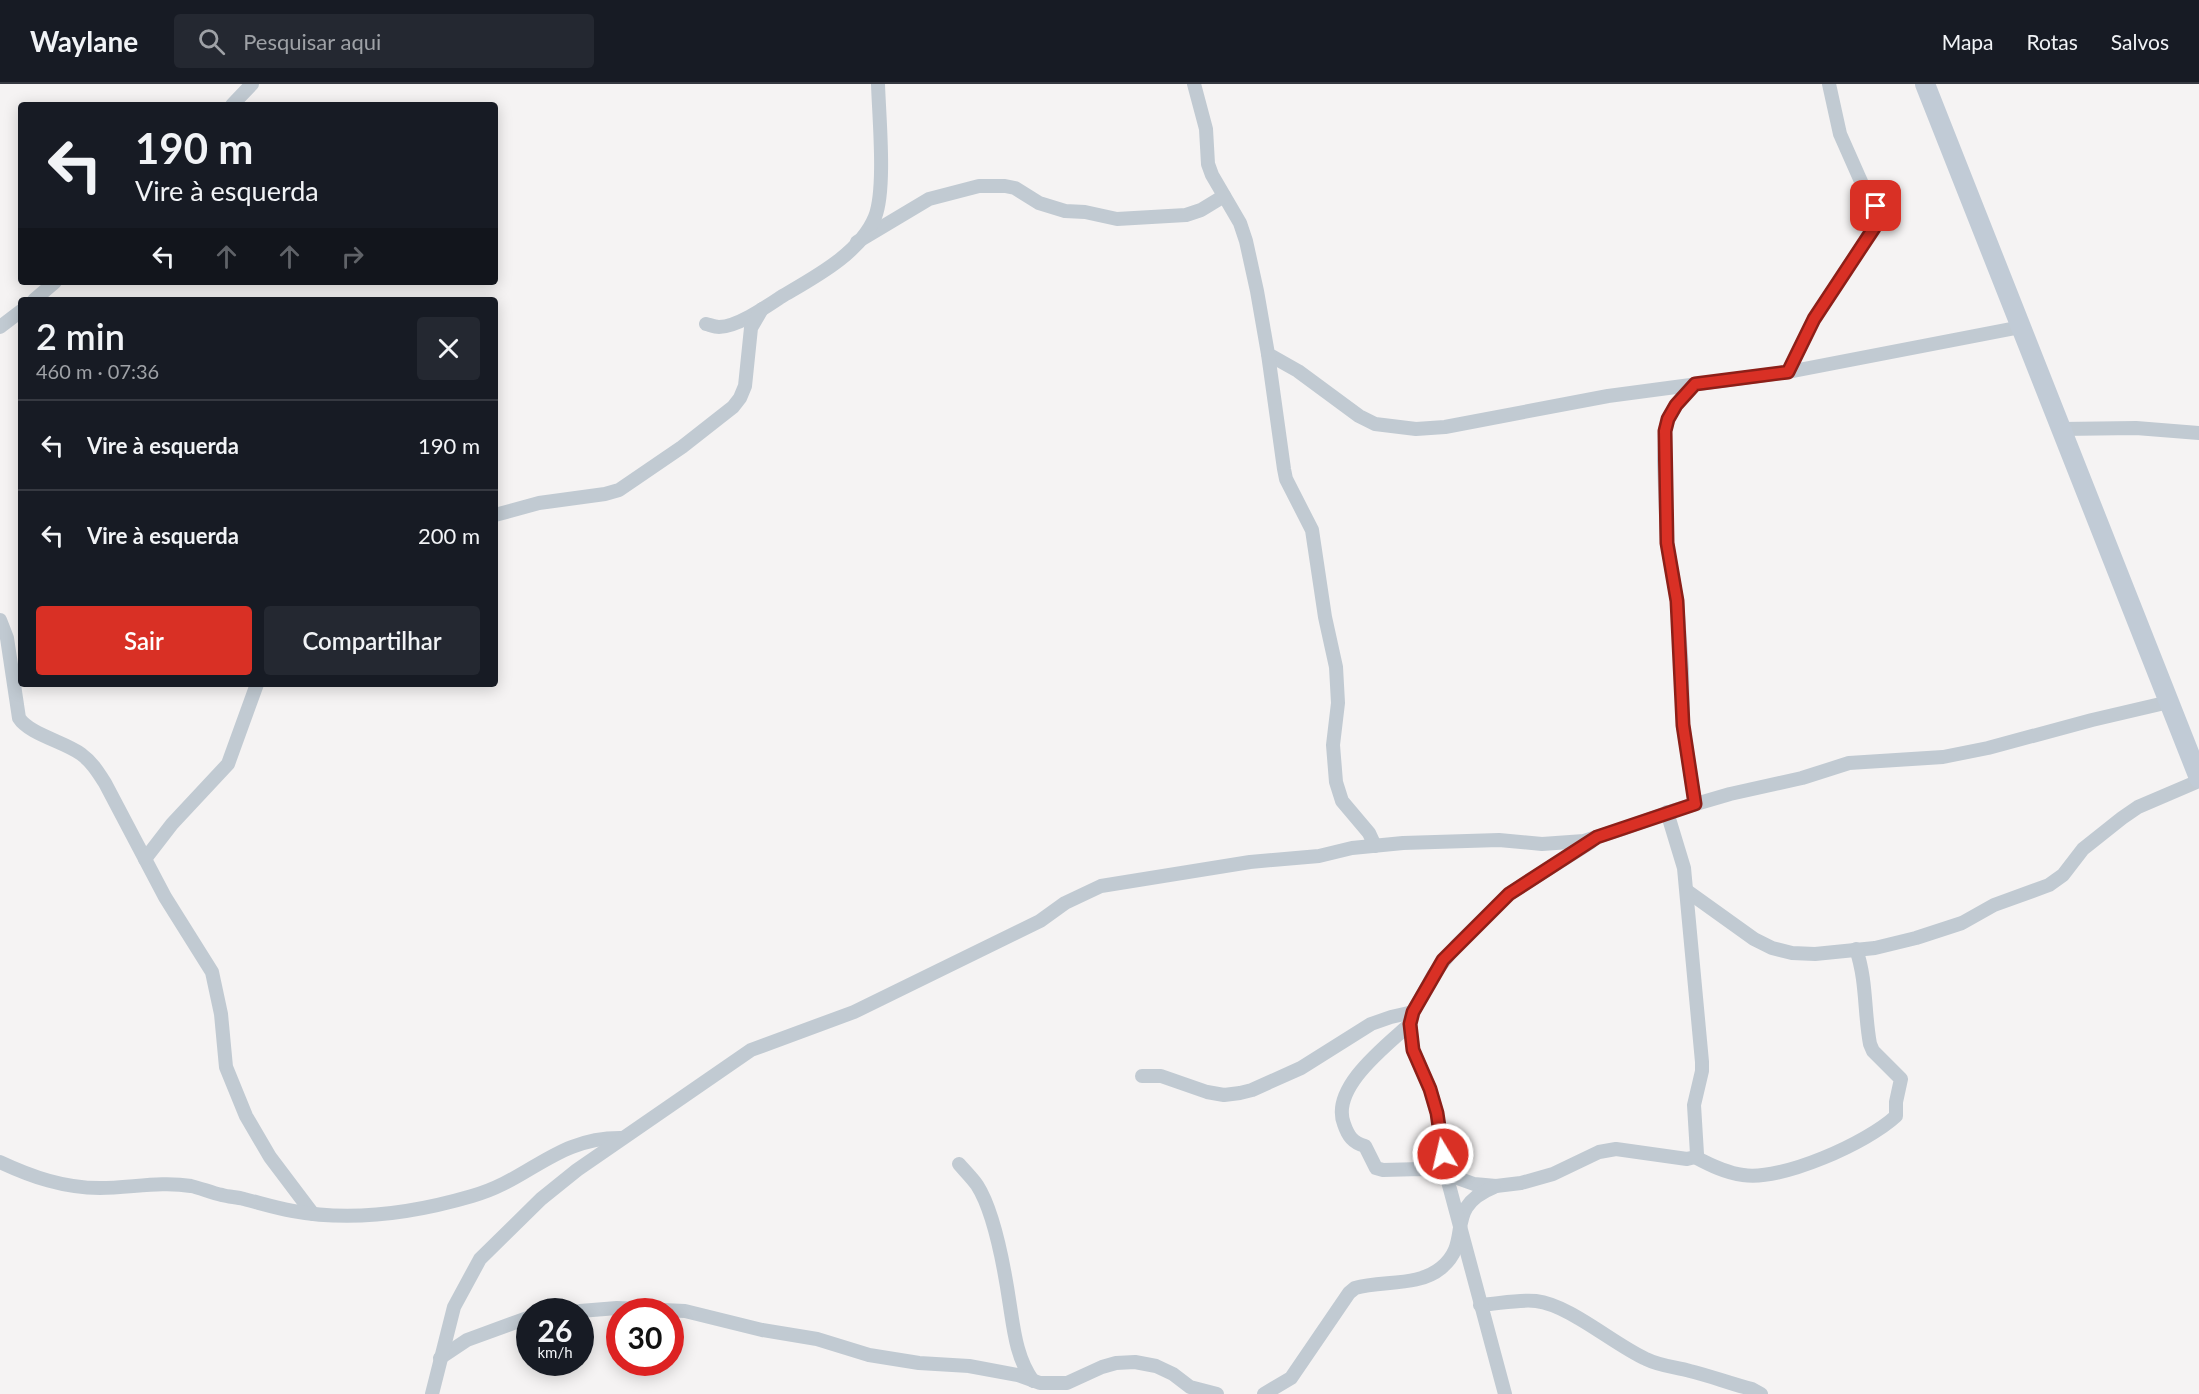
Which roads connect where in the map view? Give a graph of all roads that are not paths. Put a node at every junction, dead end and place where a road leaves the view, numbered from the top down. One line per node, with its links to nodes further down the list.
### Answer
1 (252, 84): 6 (street)
2 (878, 84): 8 (street)
3 (1194, 84): 7 (street)
4 (1829, 84): 17 (street)
5 (1925, 84): 15 (street)
6 (234, 102)
7 (1224, 196): 8 (street); 16 (street)
8 (857, 242): 11 (street)
9 (52, 285): 10 (street)
10 (38, 297)
11 (762, 309): 13 (street); 21 (street)
12 (18, 313): 14 (street)
13 (706, 324)
14 (0, 327)
15 (2021, 327): 17 (street); 19 (street)
16 (1268, 354): 18 (street); 29 (street)
17 (1788, 372): 18 (street)
18 (1695, 384): 26 (street)
19 (2061, 429): 20 (street); 24 (street)
20 (2199, 433)
21 (498, 514)
22 (0, 620): 30 (street)
23 (256, 687): 30 (street)
24 (2169, 702): 25 (street); 26 (street)
25 (2199, 780): 32 (street)
26 (1695, 804): 27 (street)
27 (1667, 813): 28 (street); 31 (street)
28 (1597, 837): 29 (street); 33 (street)
29 (1375, 846): 35 (street)
30 (145, 860): 41 (street)
31 (1687, 891): 32 (street); 36 (street)
32 (1856, 950): 36 (street)
33 (1412, 1018): 34 (street); 39 (street); 39 (street)
34 (1142, 1076)
35 (622, 1138): 41 (street); 46 (street)
36 (1695, 1157): 40 (street)
37 (0, 1162): 41 (street)
38 (959, 1164): 47 (street)
39 (1446, 1174): 40 (street); 42 (street)
40 (1496, 1186): 42 (street)
41 (313, 1214)
42 (1460, 1228): 43 (street); 51 (street)
43 (1480, 1305): 52 (street); 53 (street)
44 (594, 1310): 47 (street)
45 (516, 1322): 46 (street)
46 (440, 1358): 48 (street)
47 (1036, 1382): 49 (street); 50 (street)
48 (432, 1394)
49 (1051, 1394)
50 (1217, 1394)
51 (1264, 1394)
52 (1505, 1394)
53 (1761, 1394)

